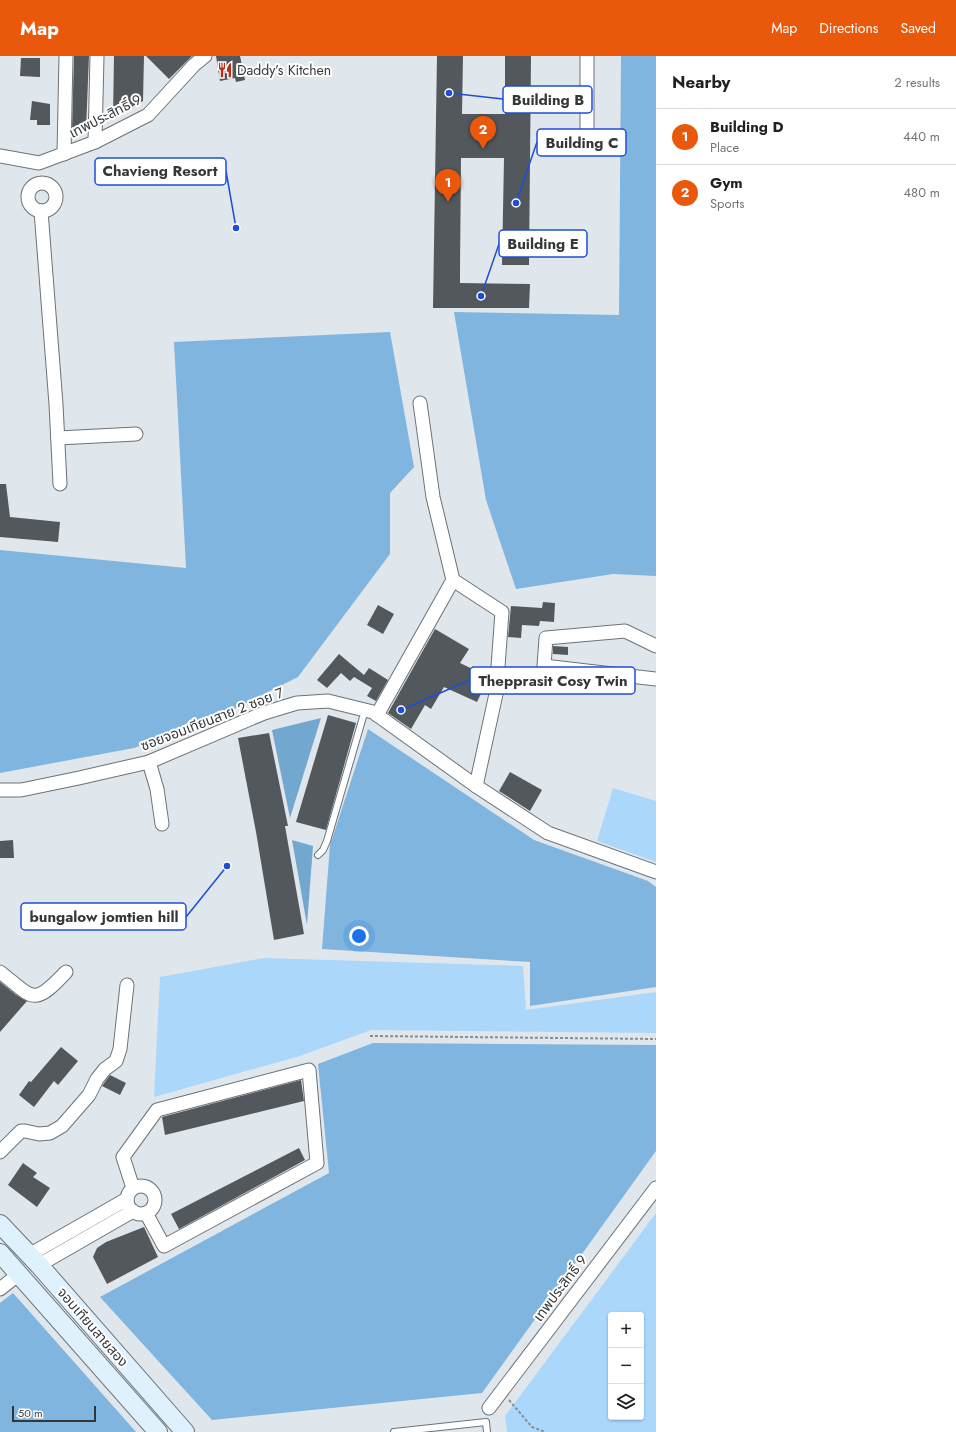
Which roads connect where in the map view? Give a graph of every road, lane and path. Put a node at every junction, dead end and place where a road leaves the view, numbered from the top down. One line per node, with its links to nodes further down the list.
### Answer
1 (66, 56): 7 (street)
2 (97, 56): 6 (street)
3 (205, 56): 6 (street, เทพประสิทธิ์ 9)
4 (587, 56): 5 (street)
5 (588, 128)
6 (95, 142): 7 (street, เทพประสิทธิ์ 9)
7 (64, 154): 9 (street, เทพประสิทธิ์ 9)
8 (0, 156): 9 (street, เทพประสิทธิ์ 9)
9 (39, 163): 10 (street)
10 (40, 183): 11 (street); 11 (street)
11 (41, 211): 14 (street)
12 (420, 403): 16 (street)
13 (136, 434): 14 (street)
14 (58, 438): 15 (street)
15 (60, 484)
16 (453, 580): 20 (street); 22 (street)
17 (656, 646): 18 (street)
18 (656, 679)
19 (365, 710): 20 (street, ซอยจอมเทียนสาย 2 ซอย 7); 21 (street, ซอยจอมเทียนสาย 2 ซอย 7); 25 (lane)
20 (377, 715): 22 (street, ซอยจอมเทียนสาย 2 ซอย 7)
21 (149, 762): 23 (street, ซอยจอมเทียนสาย 2 ซอย 7); 24 (street)
22 (476, 786): 26 (street, ซอยจอมเทียนสาย 2 ซอย 7)
23 (0, 790)
24 (162, 824)
25 (318, 855)
26 (656, 872)
27 (0, 972): 28 (street)
28 (66, 972)
29 (127, 984): 32 (street)
30 (370, 1036): 31 (path)
31 (656, 1039)
32 (0, 1152)
33 (656, 1188): 42 (street, เทพประสิทธิ์ 9)
34 (130, 1194): 35 (street); 36 (street); 36 (street); 39 (street)
35 (133, 1211): 36 (street); 39 (street)
36 (146, 1213)
37 (0, 1224): 39 (main road, จอมเทียนสายสอง)
38 (0, 1253): 40 (main road, จอมเทียนสายสอง)
39 (34, 1260): 45 (main road, จอมเทียนสายสอง)
40 (19, 1274): 41 (street); 44 (main road, จอมเทียนสายสอง)
41 (0, 1289)
42 (502, 1391): 43 (street, เทพประสิทธิ์ 9); 48 (path)
43 (489, 1408)
44 (158, 1432)
45 (185, 1432)
46 (394, 1432): 47 (lane)
47 (487, 1432)
48 (545, 1432)

